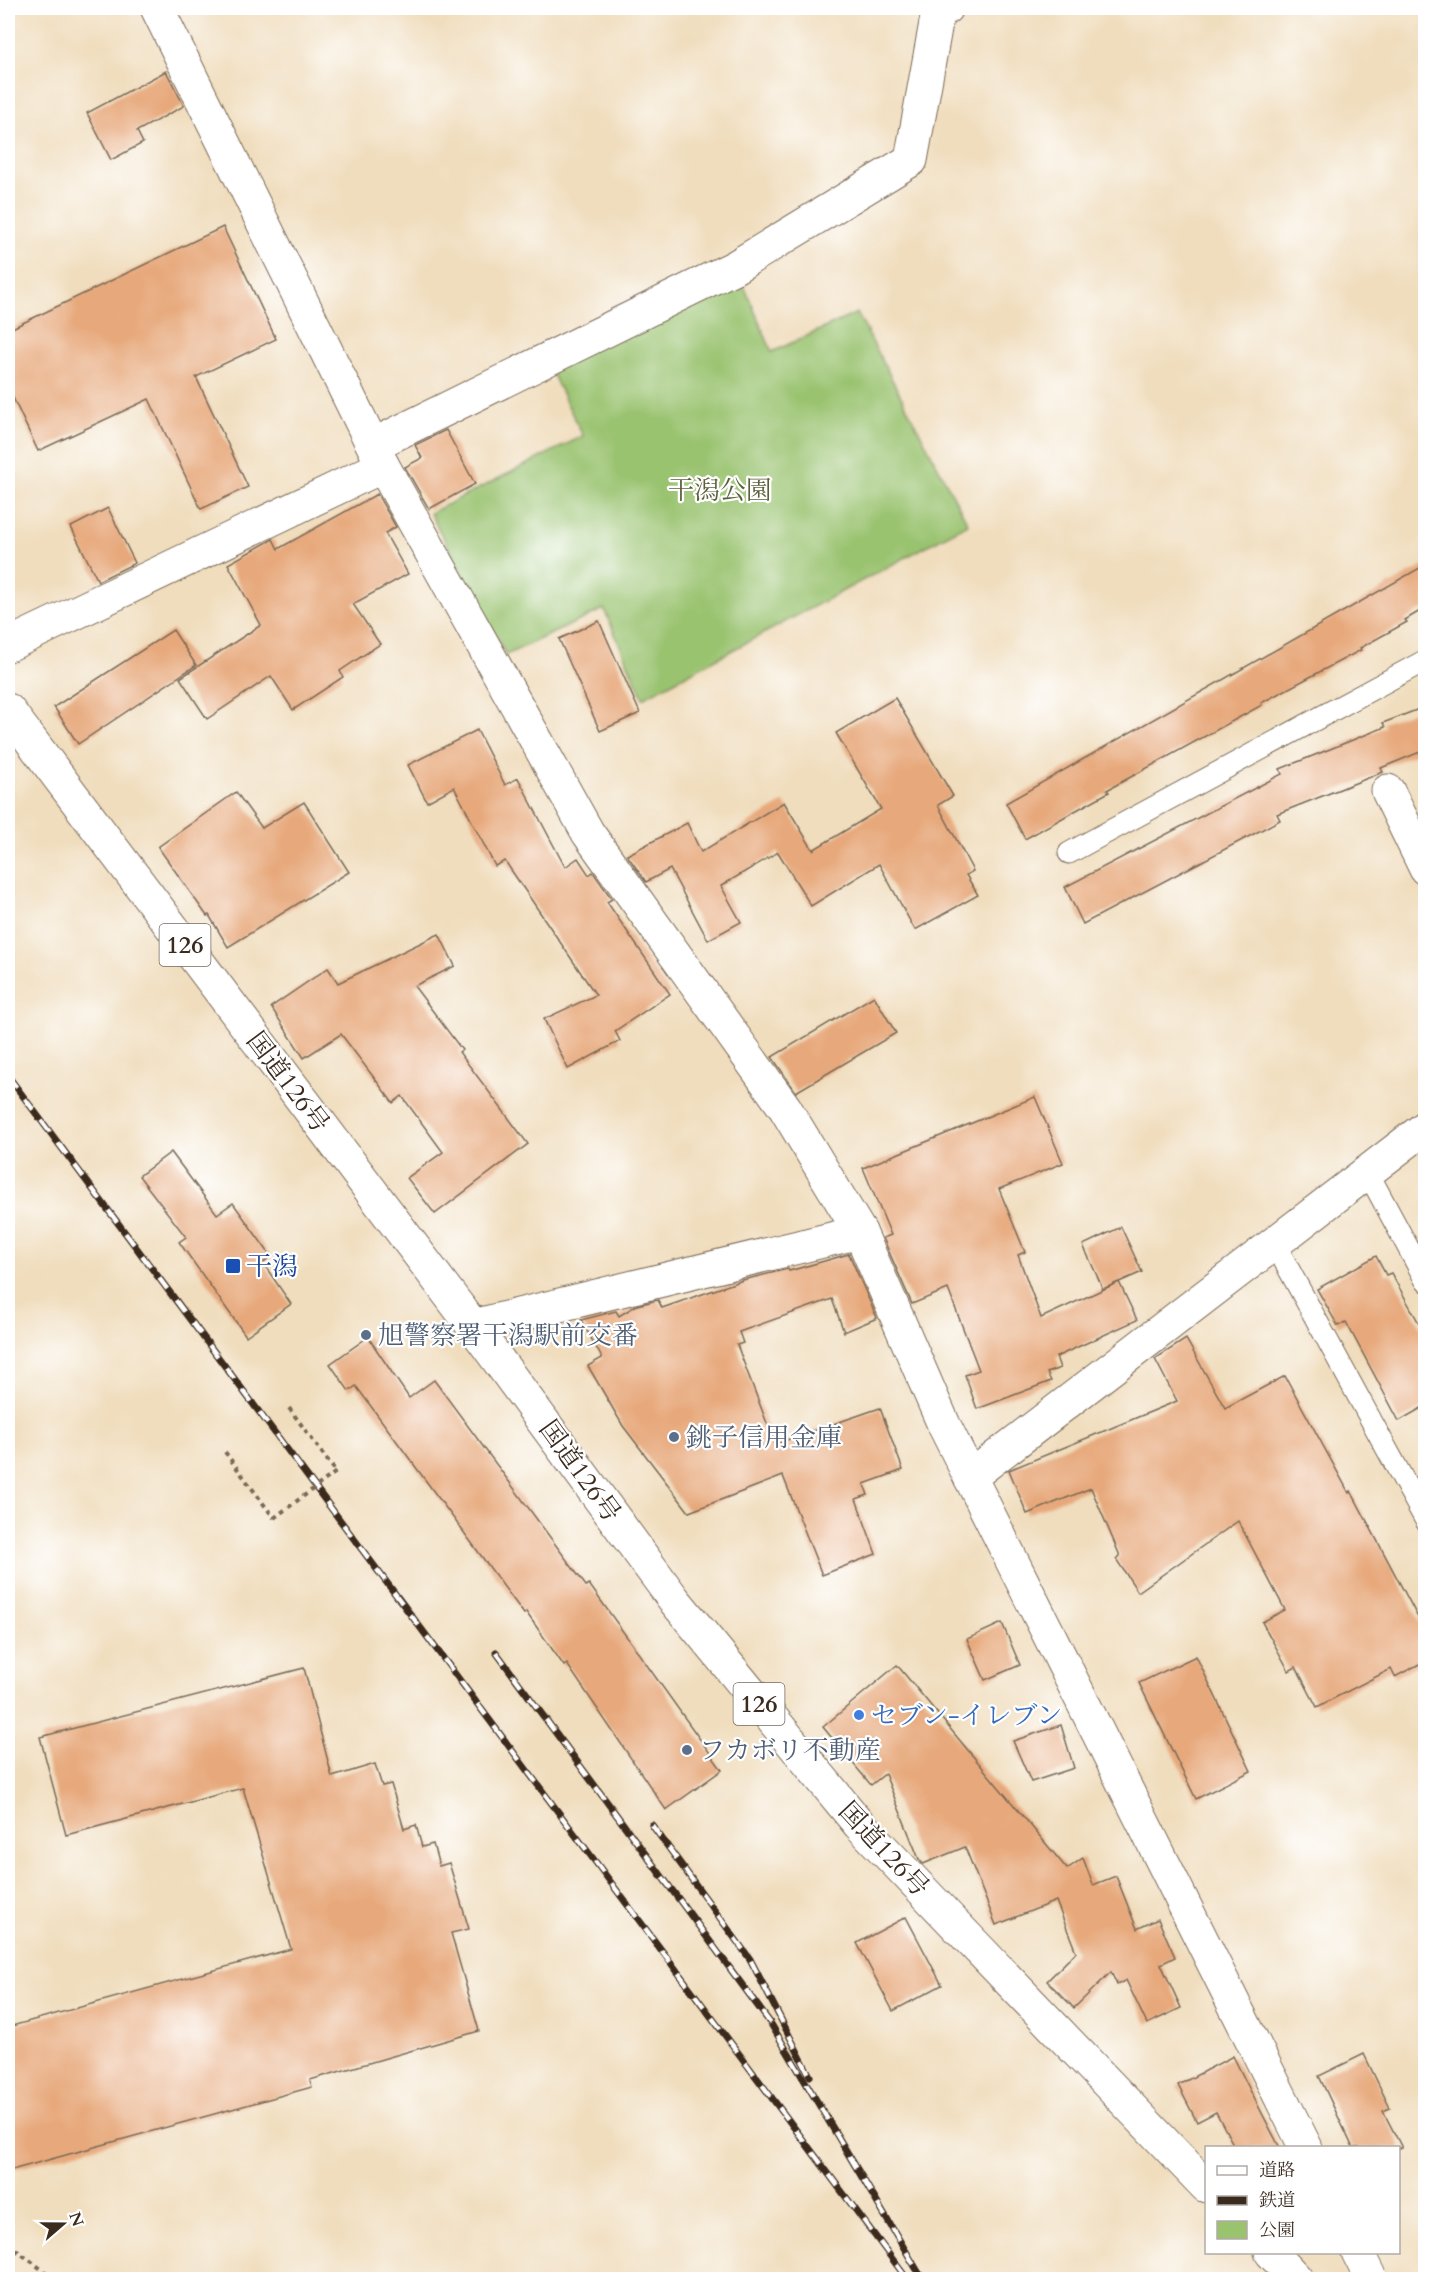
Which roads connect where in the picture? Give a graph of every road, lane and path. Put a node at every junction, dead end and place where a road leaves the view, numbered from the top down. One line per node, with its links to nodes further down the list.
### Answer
1 (157, 8): 3 (main road)
2 (946, 8): 3 (main road)
3 (378, 456): 4 (main road); 12 (main road)
4 (8, 645)
5 (1425, 660): 8 (lane)
6 (8, 710): 15 (main road, 国道126号 / 126)
7 (1388, 791): 9 (main road)
8 (1069, 853)
9 (1425, 869)
10 (1425, 1127): 11 (main road)
11 (1367, 1171): 13 (main road); 14 (lane)
12 (860, 1232): 15 (main road); 18 (main road)
13 (1275, 1244): 18 (main road); 19 (lane)
14 (1425, 1281)
15 (473, 1326): 21 (main road, 国道126号 / 126)
16 (289, 1408): 17 (path, bridge)
17 (225, 1452)
18 (970, 1477): 20 (main road)
19 (1425, 1521)
20 (1305, 2146)
21 (1205, 2185)
22 (8, 2244): 25 (path)
23 (1272, 2254): 26 (main road)
24 (1359, 2254): 27 (main road)
25 (56, 2280)
26 (1297, 2280)
27 (1372, 2280)

